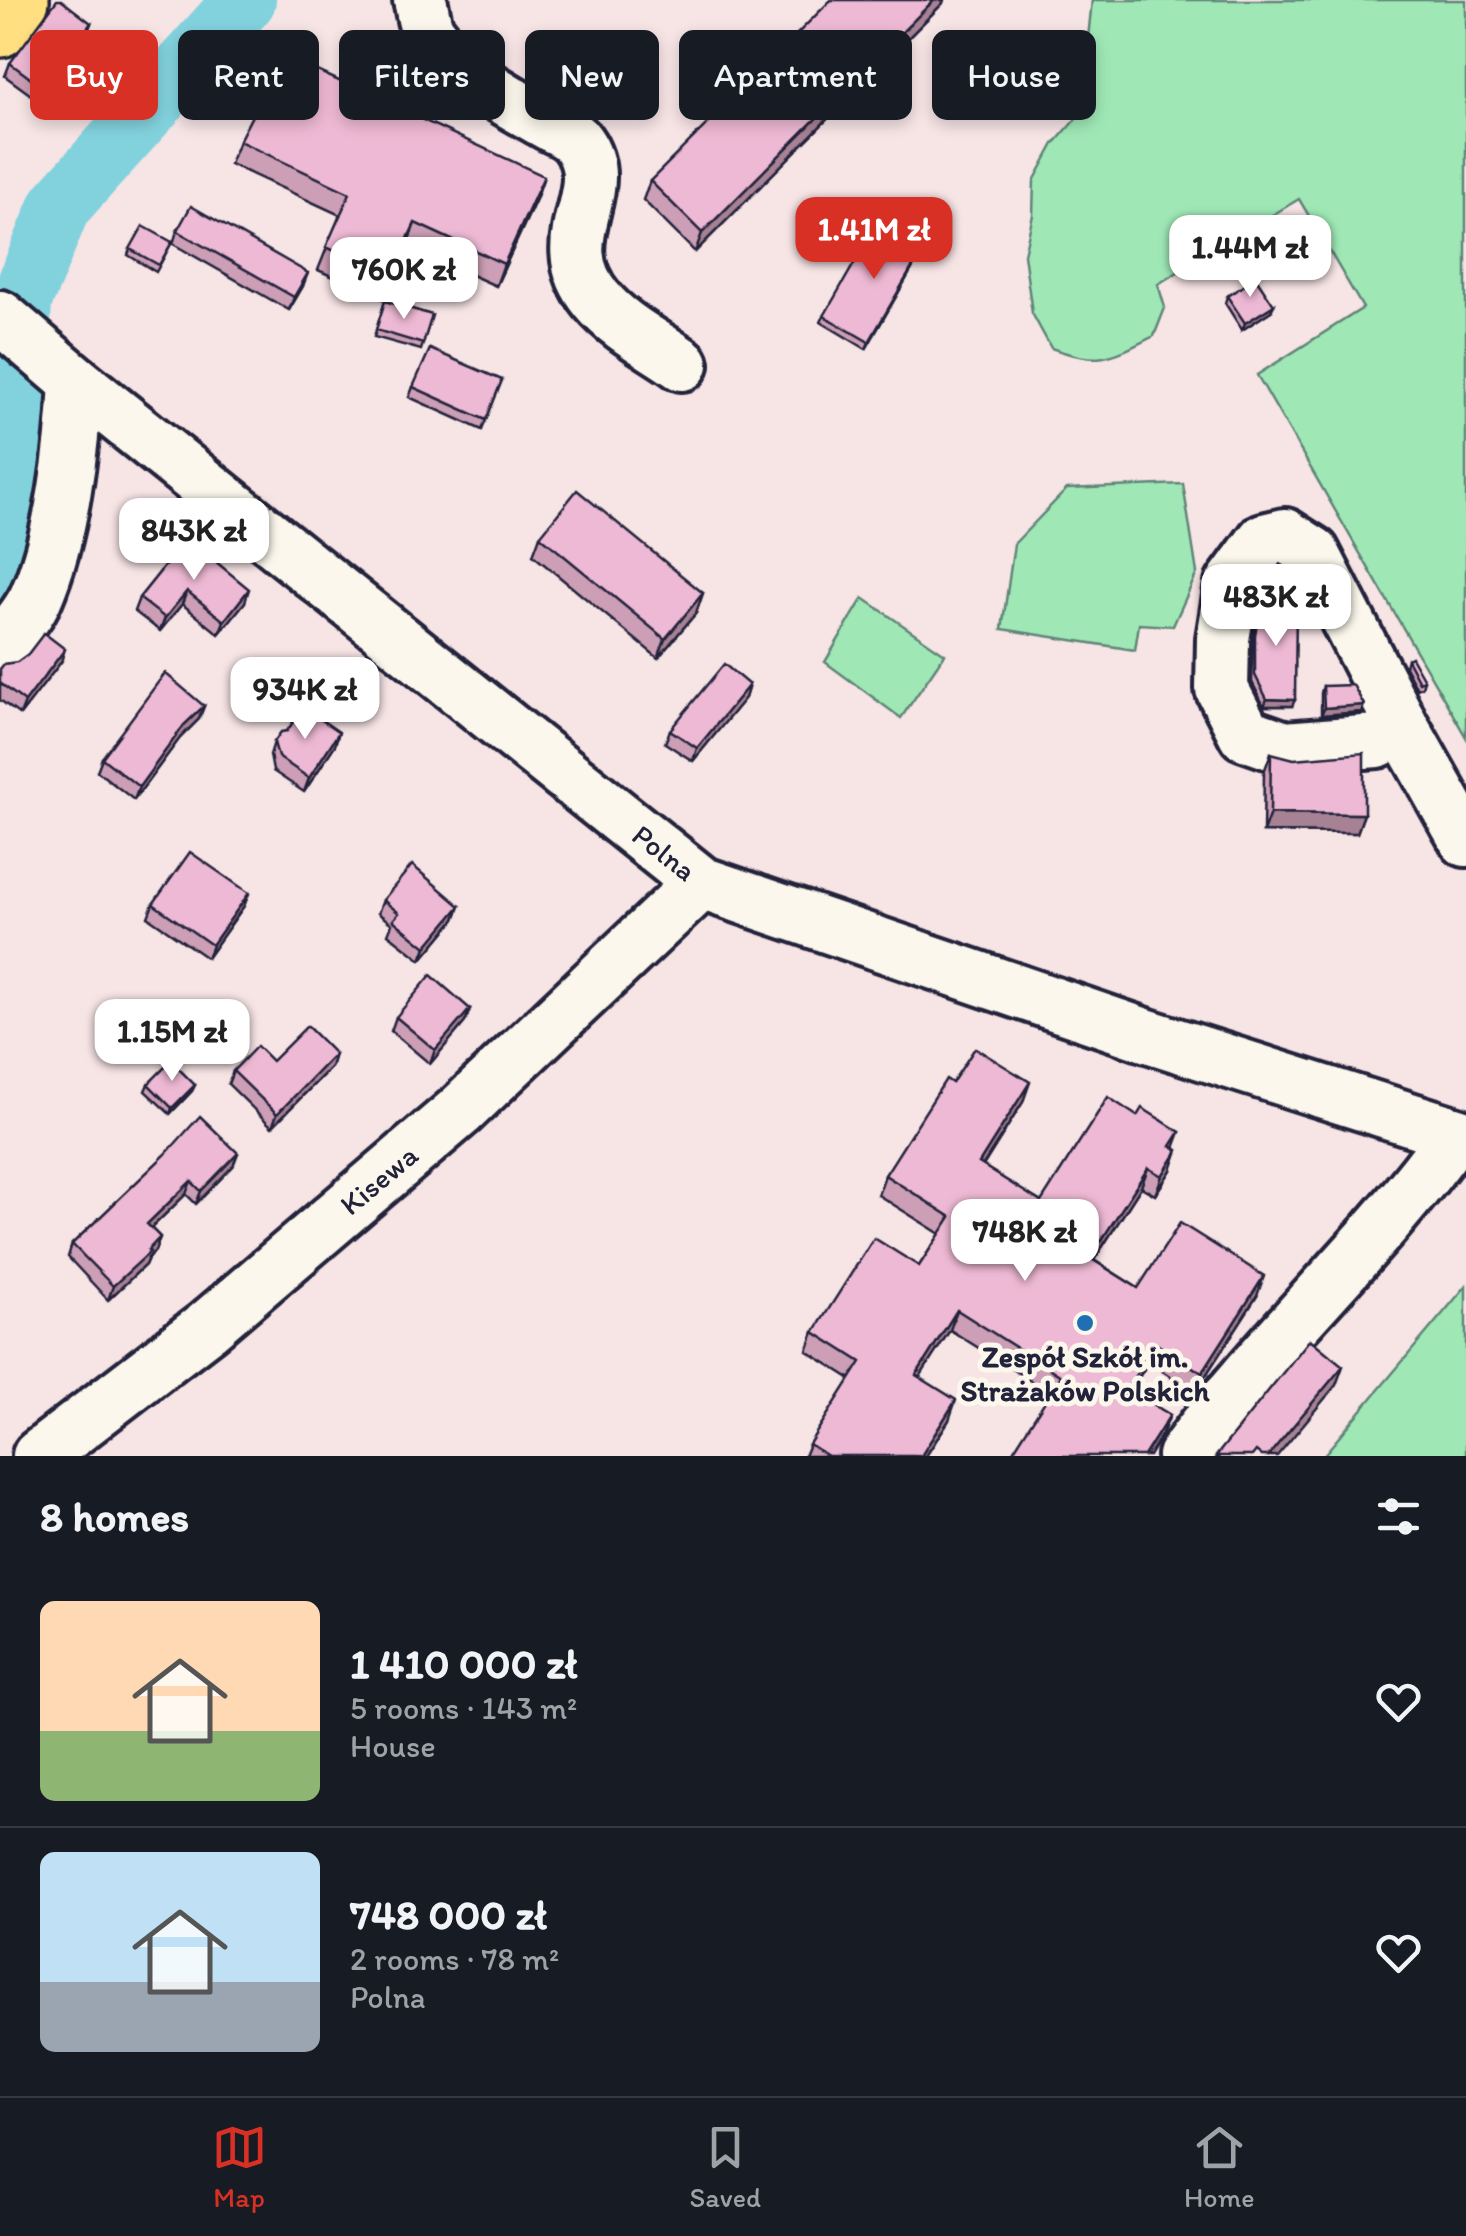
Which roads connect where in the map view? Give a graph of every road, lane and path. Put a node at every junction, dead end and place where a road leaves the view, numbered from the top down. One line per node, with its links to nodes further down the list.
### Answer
1 (21, 0): 3 (main road)
2 (420, 0): 5 (street)
3 (0, 29)
4 (0, 317): 6 (street, Polna)
5 (682, 364)
6 (62, 370): 7 (street); 10 (street, Polna)
7 (0, 648)
8 (1402, 726): 9 (street)
9 (1466, 840)
10 (701, 883): 11 (street, Polna); 12 (street, Kisewa)
11 (1461, 1136): 13 (street)
12 (41, 1455)
13 (1184, 1456)

